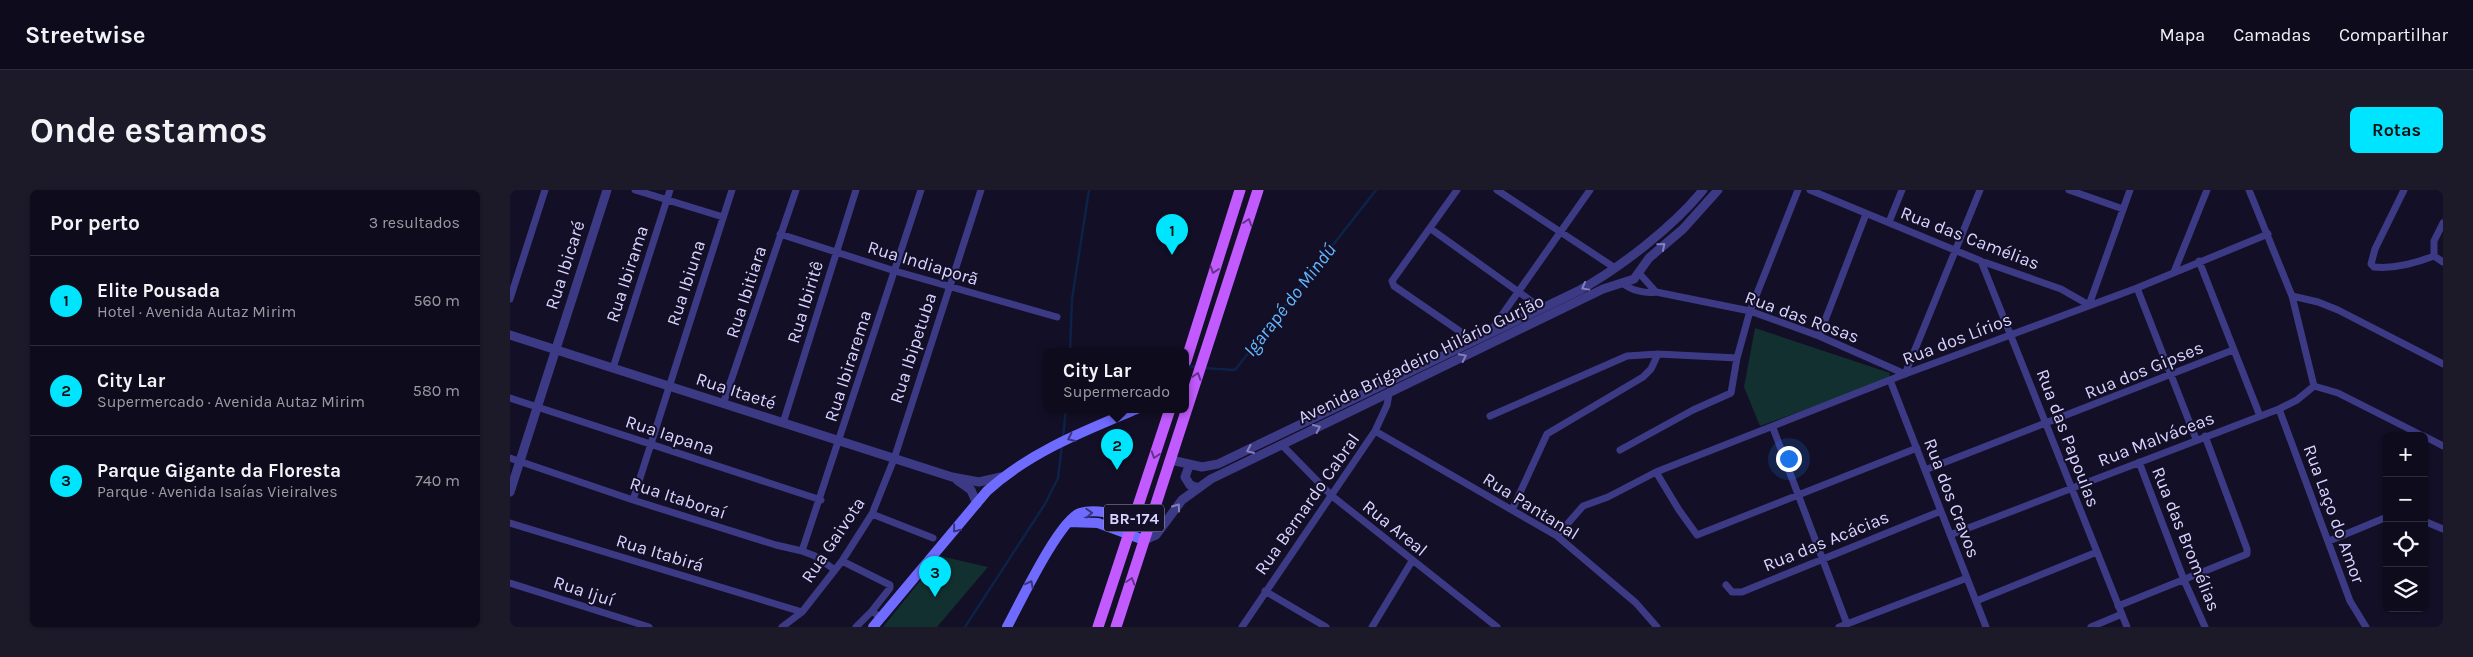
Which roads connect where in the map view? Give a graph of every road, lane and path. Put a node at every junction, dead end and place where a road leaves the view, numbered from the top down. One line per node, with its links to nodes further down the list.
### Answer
1 (545, 190): 54 (street)
2 (607, 190): 64 (street, Rua Ibicaré)
3 (635, 190): 27 (street)
4 (670, 190): 27 (street, Rua Ibirama)
5 (732, 190): 30 (street, Rua Ibiuna)
6 (796, 190): 34 (street, Rua Ibitiara)
7 (856, 190): 38 (street, Rua Ibiritê)
8 (921, 190): 45 (street, Rua Ibirarema)
9 (981, 190): 49 (street, Rua Ibipetuba)
10 (1240, 190): 66 (main road, one-way to 66)
11 (1258, 190): 79 (main road, BR-174, one-way to 11)
12 (1457, 190): 33 (street)
13 (1497, 190): 35 (street)
14 (1590, 190): 35 (street)
15 (1703, 190): 40 (street, Avenida Brigadeiro Hilário Gurjão)
16 (1718, 190): 47 (street, Avenida Brigadeiro Hilário Gurjão, one-way to 16)
17 (1798, 190): 57 (street)
18 (1810, 190): 26 (street, Rua das Camélias)
19 (1902, 190): 31 (street)
20 (1980, 190): 37 (street)
21 (2069, 190): 28 (street)
22 (2130, 190): 28 (street)
23 (2207, 190): 46 (street)
24 (2249, 190): 36 (street)
25 (2404, 190): 39 (street)
26 (1825, 193): 29 (street, Rua das Camélias)
27 (667, 200): 30 (street); 70 (street, Rua Ibirama)
28 (2123, 209): 55 (street)
29 (1866, 214): 31 (street, Rua das Camélias); 62 (street)
30 (723, 217): 74 (street, Rua Ibiuna)
31 (1889, 222): 37 (street, Rua das Camélias)
32 (2443, 223): 39 (street)
33 (1431, 229): 51 (street); 63 (street)
34 (780, 234): 38 (street, Rua Indiaporã); 78 (street, Rua Ibitiara)
35 (1560, 234): 44 (street); 51 (street)
36 (2268, 234): 42 (street, Rua dos Lírios); 53 (street)
37 (1955, 249): 41 (street, Rua das Camélias); 71 (street)
38 (837, 252): 45 (street, Rua Indiaporã); 87 (street, Rua Ibiritê)
39 (2434, 256): 43 (street)
40 (1624, 260): 44 (street, Avenida Brigadeiro Hilário Gurjão); 47 (street)
41 (1981, 260): 55 (street, Rua das Camélias); 60 (street, Rua das Papoulas)
42 (2199, 262): 46 (street, Rua dos Lírios); 65 (street)
43 (2443, 262)
44 (1615, 268): 48 (street); 56 (street, Avenida Brigadeiro Hilário Gurjão, one-way to 56)
45 (895, 272): 49 (street, Rua Indiaporã); 95 (street, Rua Ibirarema)
46 (2174, 272): 50 (street, Rua dos Lírios)
47 (1639, 273): 48 (street, Avenida Brigadeiro Hilário Gurjão); 52 (street)
48 (1623, 283): 52 (street, Rua das Rosas); 76 (street, Avenida Brigadeiro Hilário Gurjão, one-way to 48)
49 (949, 286): 58 (street, Rua Indiaporã); 102 (street, Rua Ibipetuba)
50 (2137, 288): 55 (street, Rua dos Lírios); 72 (street)
51 (1520, 291): 56 (street); 59 (street)
52 (1656, 292): 57 (street, Rua das Rosas)
53 (2292, 296): 69 (street); 75 (street)
54 (510, 300)
55 (2089, 305): 60 (street, Rua dos Lírios)
56 (1541, 308): 59 (street, Avenida Brigadeiro Hilário Gurjão)
57 (1750, 312): 62 (street, Rua das Rosas); 68 (street)
58 (1057, 318)
59 (1490, 332): 63 (street, Avenida Brigadeiro Hilário Gurjão)
60 (2010, 334): 71 (street, Rua dos Lírios); 88 (street, Rua das Papoulas)
61 (510, 335): 64 (street, Rua Itaeté)
62 (1819, 336): 71 (street, Rua das Rosas)
63 (1474, 340): 106 (street, Avenida Brigadeiro Hilário Gurjão, one-way to 106)
64 (555, 349): 70 (street, Rua Itaeté); 80 (street, Rua Ibicaré)
65 (2233, 350): 72 (street, Rua dos Gipses); 86 (street)
66 (1189, 352)
67 (1658, 354): 68 (street); 85 (street); 119 (street)
68 (1737, 358): 100 (street)
69 (2443, 364)
70 (613, 368): 74 (street, Rua Itaeté)
71 (1905, 374): 73 (street, Rua dos Lírios)
72 (2170, 376): 88 (street, Rua dos Gipses); 94 (street)
73 (1890, 380): 89 (street, Rua dos Lírios); 99 (street, Rua dos Cravos)
74 (669, 386): 78 (street, Rua Itaeté); 96 (street, Rua Ibiuna)
75 (2314, 386): 81 (street, Rua Malváceas); 91 (street)
76 (1388, 394): 90 (street, Rua Bernardo Cabral); 97 (street, Avenida Brigadeiro Hilário Gurjão, one-way to 76)
77 (510, 398): 80 (street, Rua Iapana)
78 (724, 404): 87 (street, Rua Itaeté)
79 (1189, 404)
80 (537, 407): 96 (street, Rua Iapana); 104 (street, Rua Ibicaré)
81 (2279, 409): 86 (street, Rua Malváceas); 133 (street, Rua Laço do Amor)
82 (1128, 413): 109 (main road, one-way to 109)
83 (1169, 413): 122 (main road, BR-174, one-way to 122)
84 (1186, 413): 103 (main road, BR-174, one-way to 84)
85 (1490, 416)
86 (2260, 416): 92 (street, Rua Malváceas)
87 (783, 423): 95 (street, Rua Itaeté)
88 (2047, 424): 107 (street, Rua dos Gipses); 112 (street, Rua das Papoulas)
89 (1773, 428): 108 (street, Rua dos Lírios); 114 (street)
90 (1375, 431): 115 (street, Rua Bernardo Cabral); 119 (street, Rua Pantanal)
91 (2416, 432)
92 (2205, 436): 94 (street, Rua Malváceas); 141 (street)
93 (2428, 438): 98 (street)
94 (2196, 439): 105 (street, Rua Malváceas)
95 (840, 441): 102 (street, Rua Itaeté); 117 (street, Rua Ibirarema)
96 (650, 444): 116 (street, Rua Ibiuna); 117 (street, Rua Iapana)
97 (1282, 444): 111 (street, Avenida Brigadeiro Hilário Gurjão); 115 (street, Rua Areal)
98 (2443, 446)
99 (1917, 448): 107 (street, Rua dos Cravos); 114 (street)
100 (1620, 450)
101 (510, 458): 104 (street, Rua Itaboraí)
102 (894, 459): 110 (street, Rua Itaeté); 121 (street, Rua Gaivota)
103 (1171, 460): 106 (street, Avenida Brigadeiro Hilário Gurjão); 132 (main road, BR-174)
104 (520, 461): 113 (street, Rua Ibicaré); 116 (street, Rua Itaboraí)
105 (2140, 462): 112 (street, Rua Malváceas); 141 (street, Rua das Bromélias)
106 (1189, 466): 111 (street)
107 (1925, 470): 120 (street, Rua dos Cravos)
108 (1656, 472): 114 (street); 130 (street, Rua dos Lírios)
109 (1004, 476): 110 (street, Rua Itaeté); 118 (main road)
110 (952, 477): 118 (street, Rua Itaeté)
111 (1196, 488): 132 (street, Avenida Brigadeiro Hilário Gurjão, one-way to 111)
112 (2072, 489): 128 (street, Rua Malváceas); 135 (street, Rua das Papoulas)
113 (510, 492)
114 (1798, 495): 136 (street)
115 (1332, 496): 138 (street, Rua Areal); 144 (street, Rua Bernardo Cabral)
116 (633, 500): 134 (street, Rua Itaboraí)
117 (820, 500): 134 (street, Rua Ibirarema)
118 (977, 504): 150 (main road, one-way to 150)
119 (1512, 510): 130 (street, Rua Pantanal)
120 (1941, 511): 128 (street, Rua dos Cravos); 136 (street, Rua das Acácias)
121 (872, 514): 131 (street); 137 (street, Rua Gaivota)
122 (1134, 519): 124 (main road, one-way to 122); 129 (main road, BR-174)
123 (2383, 519): 133 (street)
124 (1069, 522): 129 (main road); 156 (main road, one-way to 124)
125 (2426, 522): 127 (street)
126 (510, 523): 148 (street, Rua Itabirá)
127 (2443, 529)
128 (1950, 535): 140 (street, Rua dos Cravos)
129 (1129, 536): 132 (main road); 157 (main road, BR-174)
130 (1557, 536): 163 (street, Rua Pantanal)
131 (933, 538)
132 (1144, 540): 158 (main road, BR-174, one-way to 132)
133 (2329, 541): 169 (street, Rua Laço do Amor)
134 (802, 551): 139 (street, Rua Itaboraí)
135 (2096, 552): 145 (street); 146 (street, Rua das Papoulas)
136 (1823, 557): 143 (street, Rua das Acácias); 151 (street)
137 (842, 561): 139 (street, Rua Gaivota); 147 (street)
138 (1412, 561): 161 (street); 162 (street, Rua Areal)
139 (835, 570): 148 (street, Rua Gaivota)
140 (1967, 578): 145 (street, Rua dos Cravos); 151 (street)
141 (2184, 580): 146 (street); 168 (street, Rua das Bromélias)
142 (510, 583): 152 (street, Rua Ijuí)
143 (1726, 585)
144 (1265, 591): 159 (street, Rua Bernardo Cabral); 160 (street)
145 (1976, 601): 165 (street, Rua dos Cravos)
146 (2118, 606): 149 (street, Rua das Papoulas)
147 (872, 611): 150 (street); 154 (street)
148 (802, 612): 153 (street, Rua Gaivota)
149 (2122, 614): 166 (street); 167 (street, Rua das Papoulas)
150 (881, 618): 155 (main road)
151 (1848, 624): 164 (street)
152 (649, 627)
153 (782, 627)
154 (856, 627)
155 (873, 627)
156 (1007, 627)
157 (1098, 627)
158 (1116, 627)
159 (1242, 627)
160 (1326, 627)
161 (1372, 627)
162 (1497, 627)
163 (1657, 627)
164 (1839, 627)
165 (1986, 627)
166 (2091, 627)
167 (2127, 627)
168 (2205, 627)
169 (2366, 627)

